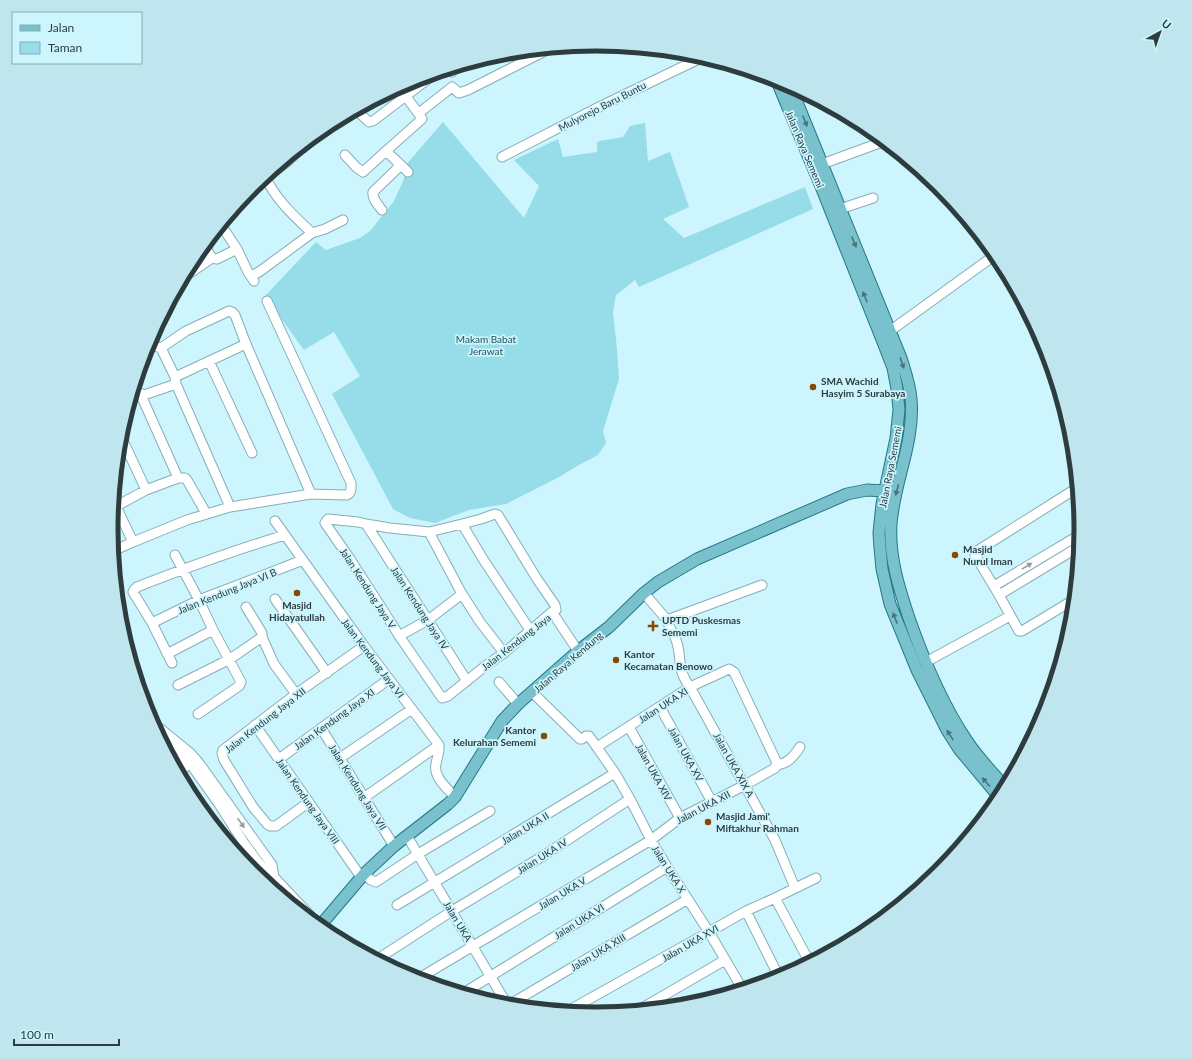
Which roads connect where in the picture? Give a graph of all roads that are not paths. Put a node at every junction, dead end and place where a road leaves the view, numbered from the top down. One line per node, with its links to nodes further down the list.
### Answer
1 (538, 55): 10 (street)
2 (694, 61): 14 (street, Mulyorejo Baru Buntu)
3 (422, 83): 7 (street)
4 (782, 88): 8 (main road, Jalan Raya Sememi)
5 (403, 91): 7 (street)
6 (790, 92): 8 (main road, Jalan Raya Sememi)
7 (406, 96): 9 (street); 10 (street)
8 (790, 100): 15 (main road, Jalan Raya Sememi, one-way to 15); 19 (main road, Jalan Raya Sememi)
9 (360, 113)
10 (419, 113): 12 (street)
11 (878, 144): 15 (street)
12 (386, 151): 13 (street); 16 (street)
13 (345, 155)
14 (502, 157)
15 (822, 164): 19 (main road, Jalan Raya Sememi)
16 (401, 166): 17 (street); 22 (street)
17 (408, 172)
18 (268, 182): 25 (street)
19 (826, 187): 21 (main road, Jalan Raya Sememi); 43 (main road, Jalan Raya Sememi, one-way to 19)
20 (873, 198): 21 (street)
21 (840, 209): 32 (main road, Jalan Raya Sememi, one-way to 32)
22 (382, 210)
23 (343, 220): 25 (street)
24 (224, 229): 26 (street)
25 (312, 233): 26 (street)
26 (237, 249): 28 (street)
27 (207, 250): 28 (street)
28 (212, 258): 30 (street)
29 (990, 258): 32 (street)
30 (194, 270)
31 (267, 301): 45 (street)
32 (890, 331): 85 (main road, Jalan Raya Sememi, one-way to 85)
33 (246, 344): 35 (street); 36 (street); 45 (street)
34 (154, 346): 35 (street)
35 (161, 348): 37 (street)
36 (209, 361): 37 (street); 40 (street)
37 (176, 380): 38 (street); 47 (street)
38 (137, 394): 41 (street)
39 (125, 446): 42 (street)
40 (252, 453)
41 (178, 478): 42 (street); 48 (street)
42 (146, 490): 46 (street)
43 (884, 491): 64 (main road, Jalan Raya Kendung); 97 (main road, Jalan Raya Sememi, one-way to 43)
44 (1072, 491): 63 (street)
45 (311, 494): 47 (street)
46 (119, 503)
47 (230, 507): 48 (street)
48 (206, 513): 56 (street)
49 (119, 514): 56 (street)
50 (275, 521): 54 (street, Jalan Kendung Jaya VI)
51 (366, 524): 53 (street); 73 (street, Jalan Kendung Jaya IV); 78 (street, Jalan Kendung Jaya V)
52 (462, 524): 53 (street); 71 (street); 77 (street)
53 (430, 532): 65 (street)
54 (285, 535): 60 (street, Jalan Kendung Jaya VI); 61 (street)
55 (1074, 538): 63 (street, one-way to 55)
56 (133, 542): 57 (street)
57 (119, 548)
58 (1073, 550): 66 (street)
59 (175, 555): 61 (street)
60 (302, 560): 68 (street, Jalan Kendung Jaya VI B); 80 (street, Jalan Kendung Jaya VI)
61 (182, 570): 68 (street); 75 (street)
62 (762, 585): 74 (street)
63 (994, 586): 66 (street)
64 (644, 593): 74 (street, Jalan UKA XIX A); 81 (main road, Jalan Raya Kendung)
65 (462, 594): 73 (street); 82 (street)
66 (1000, 596): 72 (street)
67 (275, 599): 87 (street)
68 (199, 600): 75 (street, Jalan Kendung Jaya VI B); 76 (street)
69 (1068, 603): 72 (street)
70 (246, 607): 79 (street)
71 (552, 612): 77 (street, Jalan Kendung Jaya); 81 (street, Jalan Kendung Jaya)
72 (1010, 616): 85 (street)
73 (428, 620): 78 (street); 89 (street, Jalan Kendung Jaya IV)
74 (667, 620): 92 (street, Jalan UKA XIX A)
75 (152, 623): 83 (street)
76 (213, 630): 83 (street); 84 (street)
77 (530, 630): 82 (street, Jalan Kendung Jaya)
78 (399, 636): 95 (street, Jalan Kendung Jaya V)
79 (262, 637): 84 (street); 94 (street)
80 (364, 646): 87 (street, Jalan Kendung Jaya XII); 88 (street, Jalan Kendung Jaya VI)
81 (578, 651): 93 (main road, Jalan Raya Kendung)
82 (504, 653): 89 (street, Jalan Kendung Jaya)
83 (167, 654): 86 (street)
84 (230, 659): 91 (street); 100 (street)
85 (926, 662): 97 (main road, Jalan Raya Sememi)
86 (172, 663)
87 (327, 673): 94 (street, Jalan Kendung Jaya XII)
88 (389, 679): 99 (street, Jalan Kendung Jaya VI); 103 (street, Jalan Kendung Jaya XI)
89 (468, 681): 95 (street, Jalan Kendung Jaya)
90 (499, 682): 96 (street)
91 (178, 685)
92 (690, 687): 98 (street, Jalan UKA XI); 113 (street, Jalan UKA XI); 117 (street, Jalan UKA XIX A)
93 (532, 692): 96 (main road, Jalan Raya Kendung); 107 (street)
94 (296, 694): 101 (street, Jalan Kendung Jaya XII)
95 (444, 698)
96 (518, 704): 120 (main road, Jalan Raya Kendung)
97 (940, 704): 116 (main road, Jalan Raya Sememi); 118 (main road, Jalan Raya Sememi, one-way to 97)
98 (660, 706): 102 (street, Jalan UKA XI); 124 (street, Jalan UKA XV)
99 (412, 709): 106 (street, Jalan Kendung Jaya VI); 109 (street)
100 (198, 714)
101 (255, 725): 110 (street, Jalan Kendung Jaya VIII); 123 (street, Jalan Kendung Jaya XII)
102 (629, 726): 107 (street, Jalan UKA XI); 126 (street, Jalan UKA XIV)
103 (321, 728): 109 (street, Jalan Kendung Jaya VII); 110 (street, Jalan Kendung Jaya XI)
104 (162, 730): 122 (street)
105 (169, 744): 111 (street)
106 (439, 745): 119 (street); 120 (street)
107 (597, 747): 115 (street, Jalan UKA X)
108 (800, 747): 113 (street, Jalan UKA XII)
109 (340, 758): 119 (street, Jalan Kendung Jaya VII)
110 (279, 759): 123 (street, Jalan Kendung Jaya VIII)
111 (187, 760): 112 (street); 114 (street); 122 (street)
112 (180, 765)
113 (776, 765): 117 (street, Jalan UKA XII)
114 (182, 769)
115 (615, 774): 121 (street, Jalan UKA X); 134 (street, Jalan UKA II)
116 (1002, 783)
117 (745, 785): 124 (street, Jalan UKA XII); 135 (street, Jalan UKA XIX A)
118 (995, 793)
119 (365, 797): 129 (street, Jalan Kendung Jaya VII)
120 (455, 797): 127 (main road, Jalan Raya Kendung)
121 (630, 799): 128 (street, Jalan UKA X); 140 (street, Jalan UKA IV)
122 (223, 802): 138 (street)
123 (309, 802): 132 (street, Jalan Kendung Jaya VIII)
124 (712, 802): 126 (street, Jalan UKA XII)
125 (490, 811): 130 (street)
126 (680, 818): 128 (street, Jalan UKA XII)
127 (407, 836): 129 (main road, Jalan Raya Kendung); 130 (street, Jalan UKA)
128 (651, 840): 131 (street, Jalan UKA X); 144 (street, Jalan UKA V)
129 (394, 846): 132 (main road, Jalan Raya Kendung)
130 (418, 854): 132 (street); 134 (street, Jalan UKA)
131 (667, 867): 137 (street, Jalan UKA X); 150 (street, Jalan UKA VI)
132 (363, 875): 142 (main road, Jalan Raya Kendung)
133 (816, 878): 135 (street, Jalan UKA XVI)
134 (435, 882): 139 (street, Jalan UKA II); 140 (street, Jalan UKA)
135 (796, 888): 136 (street, Jalan UKA XVI)
136 (776, 898): 141 (street, Jalan UKA XVI); 146 (street)
137 (688, 899): 143 (street, Jalan UKA X); 154 (street, Jalan UKA XIII)
138 (296, 902)
139 (397, 905)
140 (452, 911): 144 (street, Jalan UKA); 145 (street, Jalan UKA IV)
141 (746, 911): 143 (street, Jalan UKA XVI); 148 (street)
142 (323, 922)
143 (709, 932): 147 (street, Jalan UKA X); 156 (street, Jalan UKA XVI)
144 (472, 946): 149 (street, Jalan UKA V); 150 (street, Jalan UKA)
145 (381, 957)
146 (808, 959)
147 (725, 960): 151 (street, Jalan UKA X); 155 (street)
148 (777, 973)
149 (423, 976)
150 (490, 976): 152 (street, Jalan UKA VI); 153 (street, Jalan UKA)
151 (741, 986)
152 (467, 991)
153 (504, 999)
154 (516, 1001)
155 (647, 1005)
156 (574, 1007)

